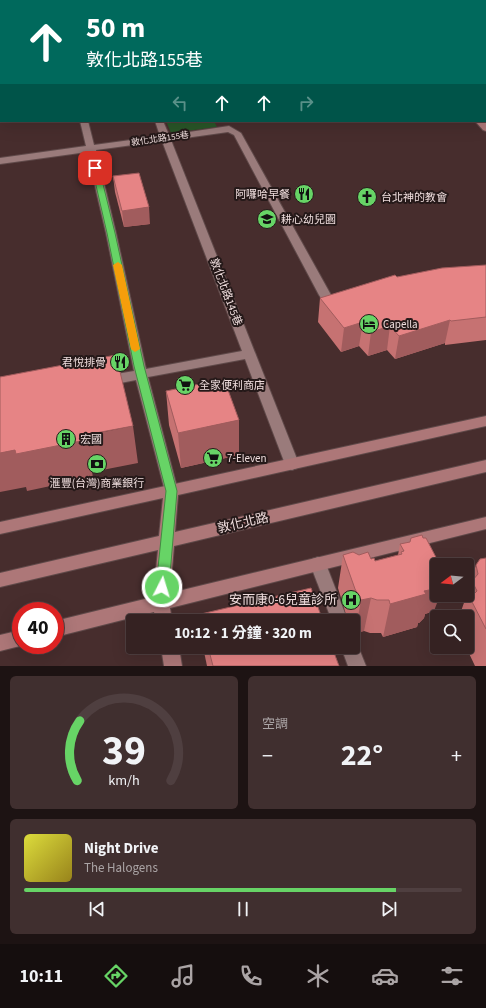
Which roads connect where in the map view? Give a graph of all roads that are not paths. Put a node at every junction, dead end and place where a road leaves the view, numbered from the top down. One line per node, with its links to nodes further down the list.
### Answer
1 (84, 122): 5 (street)
2 (159, 122): 4 (street, 敦化北路145巷)
3 (226, 125): 4 (street, 敦化北路155巷); 7 (street)
4 (165, 138): 5 (street, 敦化北路155巷); 8 (street, 敦化北路145巷)
5 (91, 148): 6 (street, 敦化北路155巷); 9 (street)
6 (0, 161)
7 (325, 295)
8 (250, 354): 9 (street); 12 (street, 敦化北路145巷)
9 (142, 374): 10 (street); 14 (street)
10 (92, 384)
11 (486, 421): 12 (main road)
12 (292, 464): 14 (main road)
13 (486, 466): 17 (main road, 敦化北路)
14 (171, 491): 16 (main road); 17 (main road)
15 (486, 523): 18 (main road)
16 (0, 528)
17 (167, 541): 19 (main road, 敦化北路); 20 (main road)
18 (318, 564): 20 (main road); 22 (street)
19 (0, 580)
20 (161, 603): 21 (main road); 23 (main road)
21 (163, 614)
22 (337, 614)
23 (64, 627)
24 (12, 640): 25 (main road)
25 (0, 643)
26 (171, 654): 28 (main road)
27 (353, 654): 29 (street)
28 (173, 666)
29 (357, 666)

